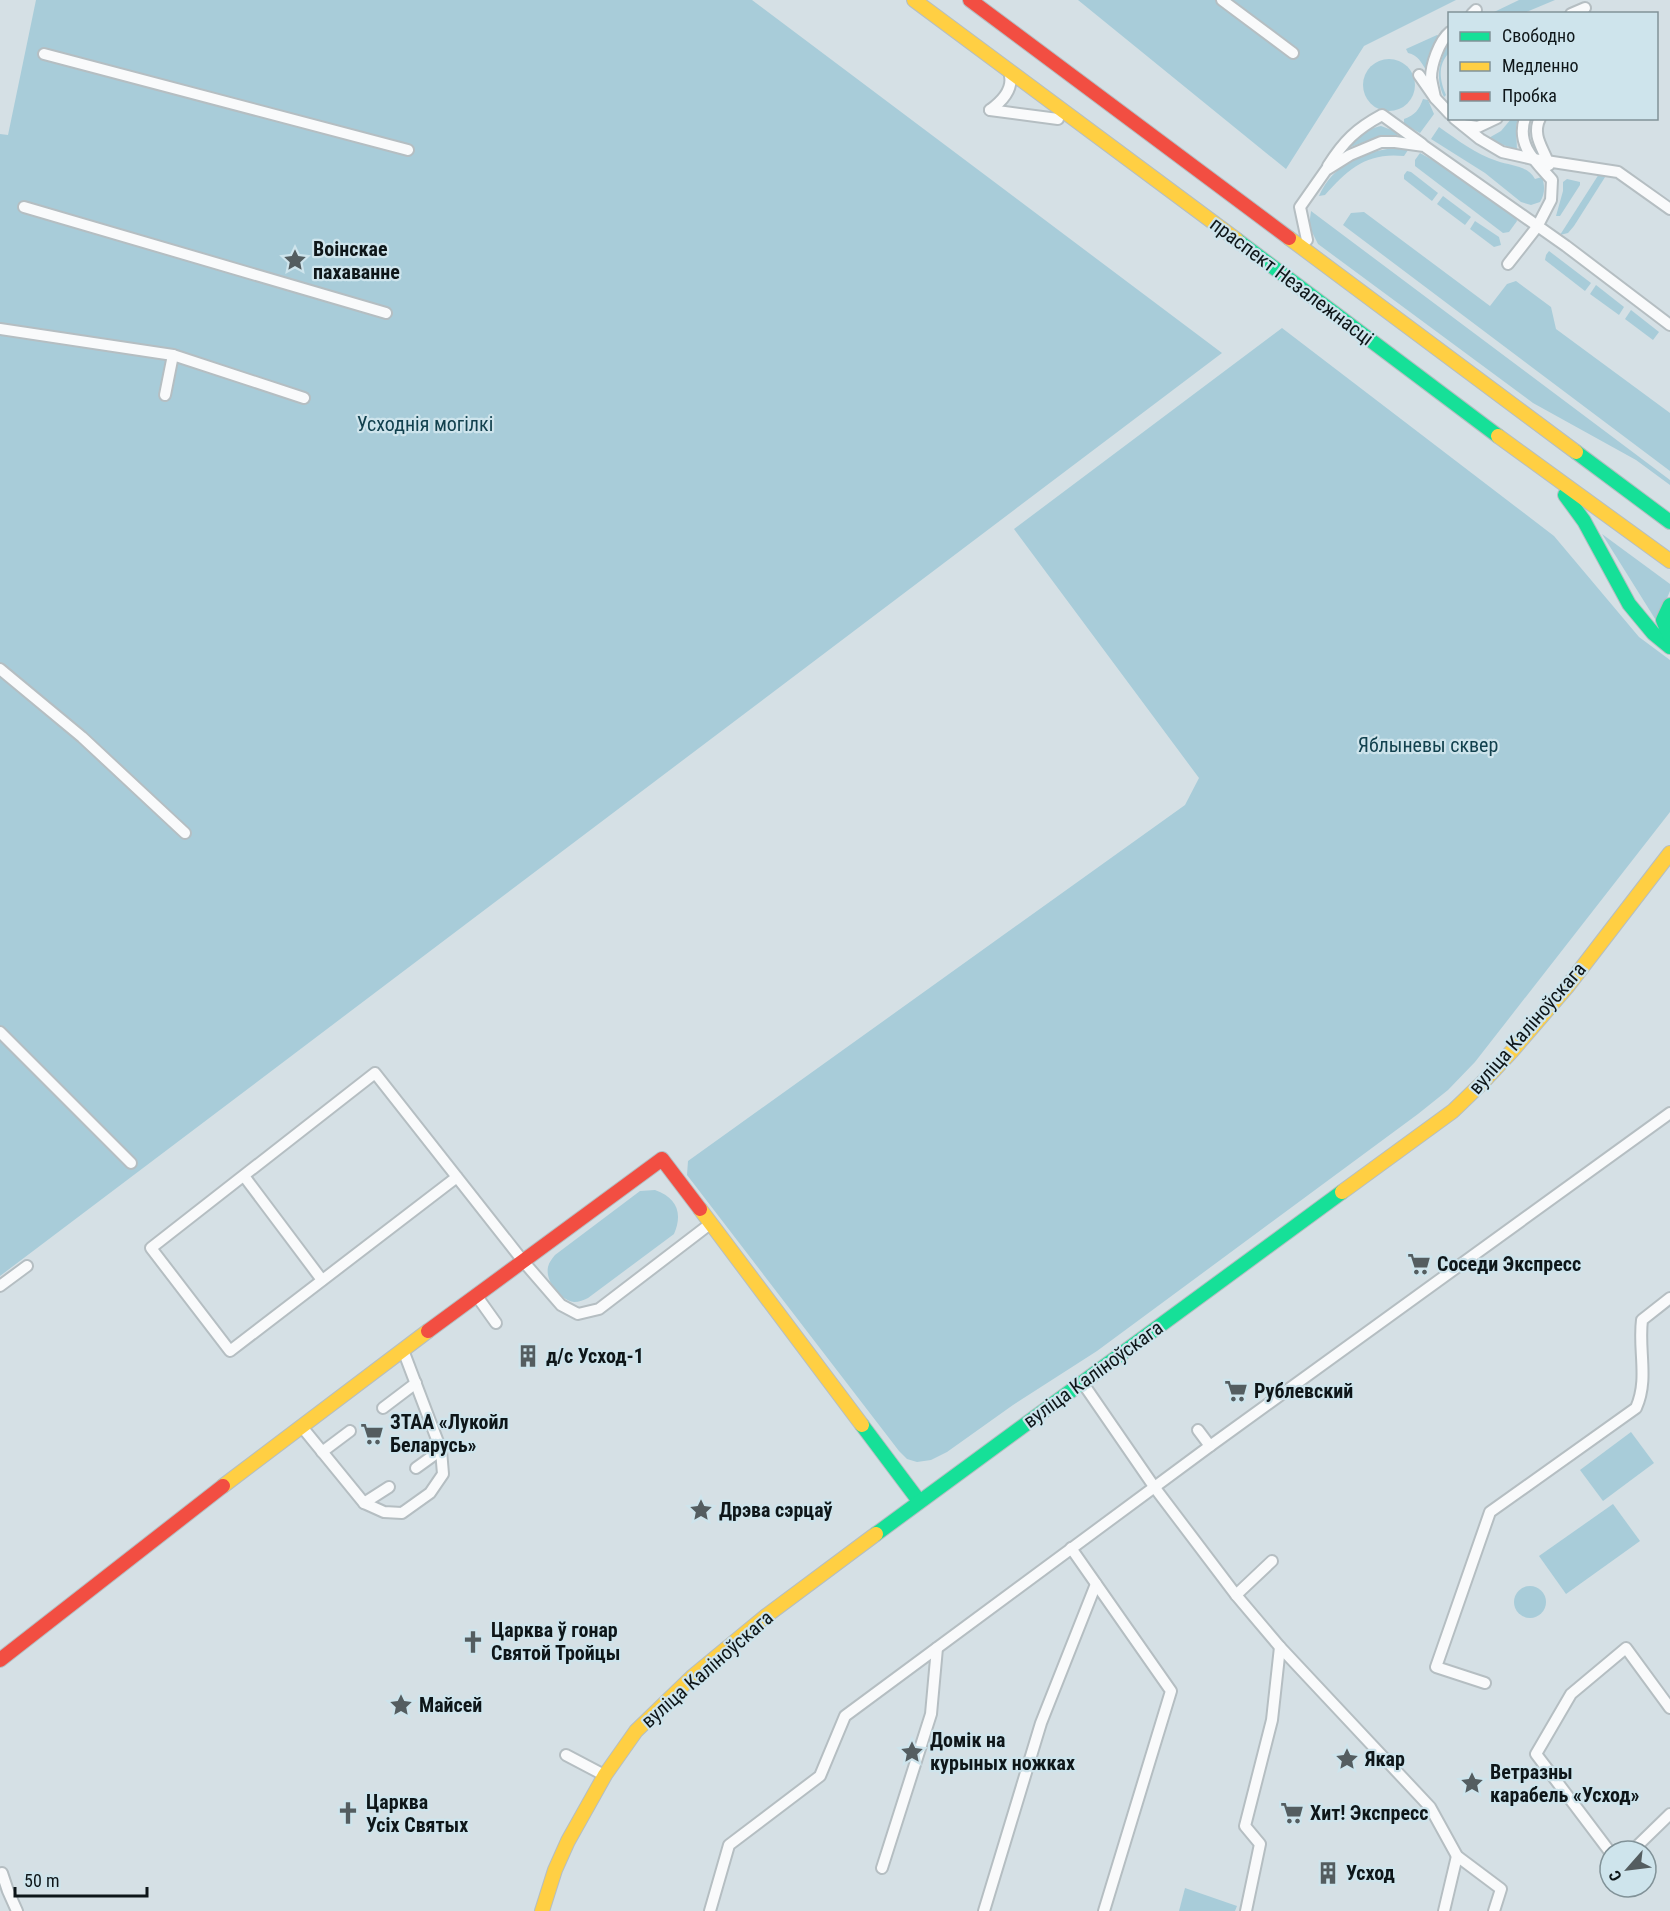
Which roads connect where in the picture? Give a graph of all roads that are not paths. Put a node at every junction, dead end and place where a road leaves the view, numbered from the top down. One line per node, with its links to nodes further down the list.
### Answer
1 (914, 0): 9 (main road, праспект Незалежнасці)
2 (970, 0): 27 (main road, праспект Незалежнасці)
3 (1222, 0): 7 (lane)
4 (1585, 8): 5 (lane)
5 (1576, 12)
6 (1448, 33): 11 (lane)
7 (1293, 53)
8 (44, 54): 19 (lane)
9 (1009, 69): 17 (main road, праспект Незалежнасці); 17 (lane)
10 (1419, 75): 11 (lane)
11 (1435, 98): 12 (lane)
12 (1448, 113)
13 (1493, 120): 16 (lane)
14 (1524, 120): 20 (lane)
15 (1539, 120): 21 (lane)
16 (1457, 121): 20 (lane)
17 (1080, 122): 35 (main road, праспект Незалежнасці)
18 (1424, 146): 22 (lane); 22 (lane); 26 (lane)
19 (408, 150)
20 (1533, 159): 21 (lane); 23 (lane)
21 (1548, 161): 23 (lane); 25 (lane)
22 (1326, 170): 27 (lane)
23 (1552, 180): 26 (lane)
24 (24, 207): 29 (lane)
25 (1670, 209)
26 (1537, 227): 28 (lane); 30 (lane)
27 (1317, 259): 36 (main road, праспект Незалежнасці)
28 (1508, 264)
29 (386, 313)
30 (1670, 325)
31 (0, 328): 32 (lane)
32 (173, 355): 33 (lane); 34 (lane)
33 (165, 395)
34 (304, 398)
35 (1551, 476): 37 (main road, праспект Незалежнасці); 40 (main road)
36 (1670, 522)
37 (1670, 561)
38 (1670, 605): 39 (main road)
39 (1670, 637)
40 (1670, 647)
41 (0, 669): 42 (lane)
42 (185, 833)
43 (1670, 853): 58 (main road, вуліца Каліноўскага)
44 (0, 1032): 46 (lane)
45 (1670, 1113): 64 (lane)
46 (131, 1163)
47 (244, 1176): 48 (lane); 52 (lane); 52 (lane)
48 (457, 1177): 50 (lane); 52 (lane)
49 (711, 1224): 50 (lane); 50 (main road); 70 (main road)
50 (523, 1262): 54 (main road)
51 (27, 1266): 53 (lane)
52 (322, 1280)
53 (0, 1286)
54 (476, 1295): 56 (lane); 57 (main road)
55 (1670, 1298): 79 (lane)
56 (496, 1323)
57 (403, 1350): 59 (lane); 61 (main road)
58 (1082, 1382): 69 (lane); 70 (main road, вуліца Каліноўскага)
59 (416, 1383): 60 (lane); 65 (lane)
60 (383, 1408)
61 (302, 1427): 66 (lane); 78 (main road)
62 (1198, 1430): 64 (lane)
63 (350, 1431): 66 (lane)
64 (1210, 1446): 69 (lane)
65 (441, 1450): 67 (lane); 71 (lane)
66 (322, 1452): 71 (lane)
67 (416, 1468)
68 (389, 1487): 71 (lane)
69 (1155, 1488): 72 (lane); 75 (lane)
70 (919, 1501): 82 (main road, вуліца Каліноўскага)
71 (364, 1503)
72 (1071, 1548): 74 (lane); 77 (lane)
73 (1272, 1561): 75 (lane)
74 (1096, 1584): 92 (lane); 93 (lane)
75 (1236, 1594): 76 (lane)
76 (1280, 1647): 86 (lane); 94 (lane)
77 (937, 1648): 87 (lane); 91 (lane)
78 (0, 1660)
79 (1485, 1683)
80 (1670, 1708): 84 (lane)
81 (566, 1755): 82 (lane)
82 (605, 1775): 90 (main road, вуліца Каліноўскага)
83 (1670, 1814): 85 (lane)
84 (1600, 1839)
85 (1644, 1839)
86 (1456, 1856): 95 (lane); 96 (lane)
87 (882, 1868)
88 (2, 1873): 89 (lane)
89 (17, 1911)
90 (542, 1911)
91 (710, 1911)
92 (984, 1911)
93 (1104, 1911)
94 (1246, 1911)
95 (1444, 1911)
96 (1494, 1911)

